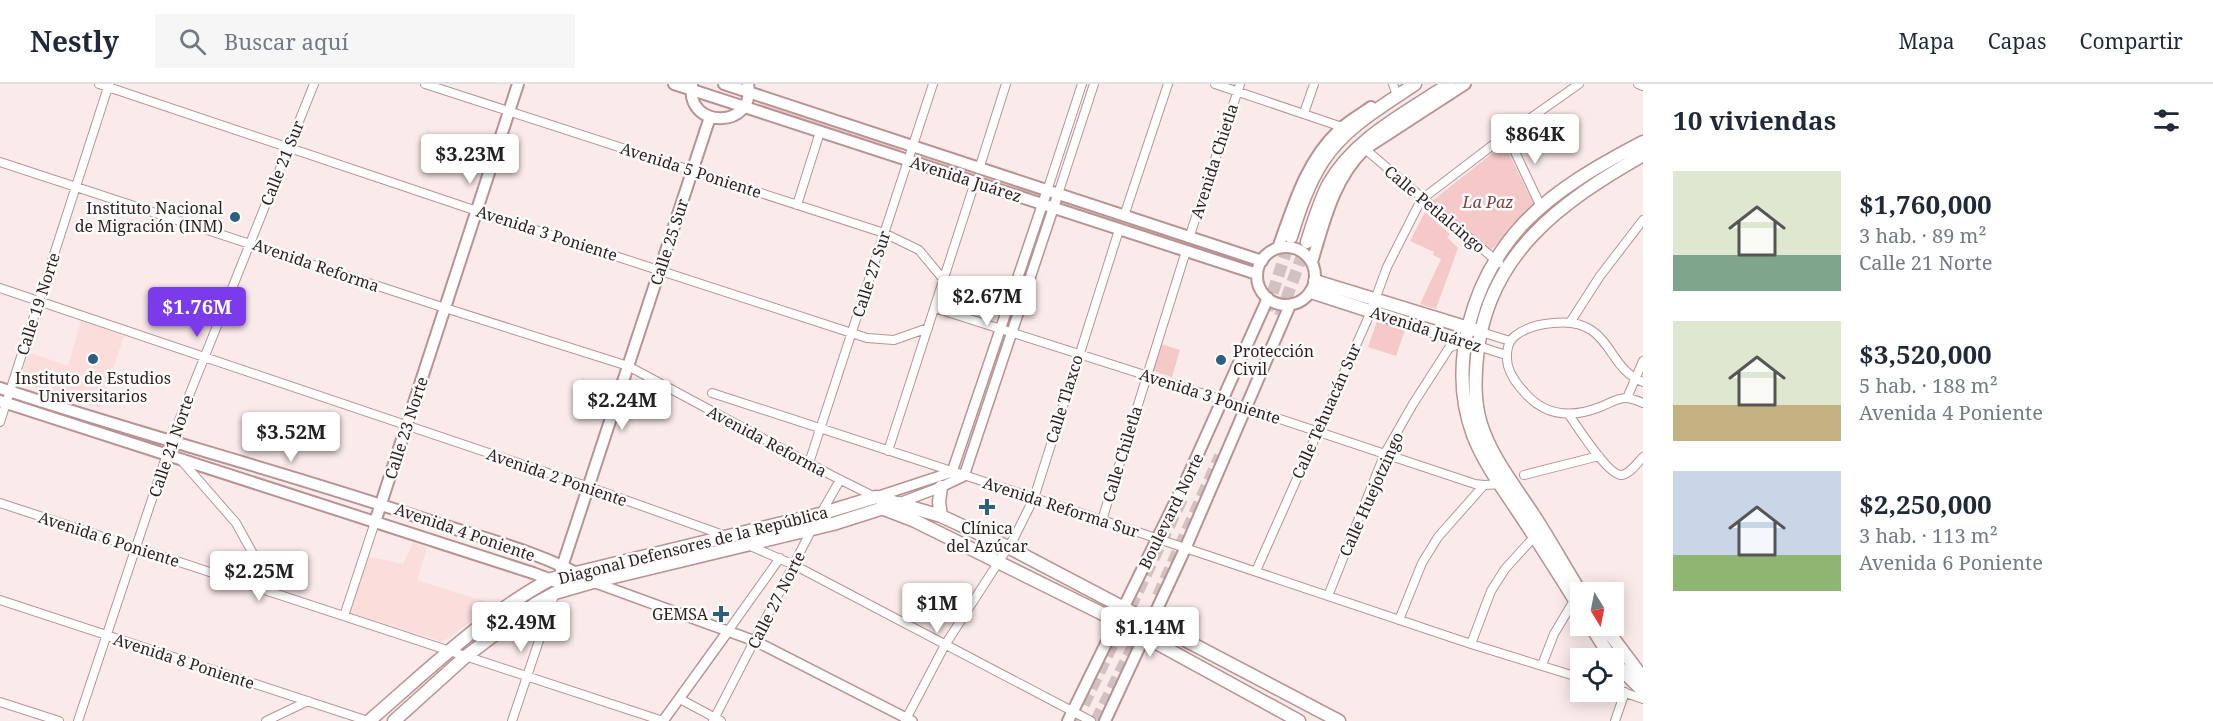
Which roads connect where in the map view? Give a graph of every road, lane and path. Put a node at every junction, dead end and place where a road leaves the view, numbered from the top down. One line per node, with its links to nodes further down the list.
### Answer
1 (99, 84): 19 (street, Avenida 3 Poniente)
2 (314, 84): 34 (street, Calle 21 Sur)
3 (425, 84): 26 (street, Avenida 5 Poniente)
4 (518, 84): 26 (main road, Calle 23 Norte)
5 (674, 84): 22 (main road, Avenida Juárez)
6 (724, 84): 23 (main road, Avenida Juárez)
7 (933, 84): 33 (street, Calle 27 Sur)
8 (1006, 84): 39 (street)
9 (1082, 84): 43 (street)
10 (1094, 84): 43 (street)
11 (1168, 84): 49 (street)
12 (1215, 84): 24 (street)
13 (1314, 84): 27 (street)
14 (1415, 84): 53 (main road)
15 (1449, 84): 56 (main road)
16 (1465, 84): 35 (main road)
17 (1579, 84): 31 (street, Calle Tehuacán Sur)
18 (1638, 84): 21 (street)
19 (108, 85): 34 (street, Avenida 3 Poniente); 42 (street, Calle 19 Norte)
20 (1397, 86): 29 (main road)
21 (1643, 86)
22 (692, 87): 25 (main road, Avenida Juárez); 28 (main road)
23 (748, 88): 25 (main road); 33 (main road, Avenida Juárez)
24 (1239, 88): 27 (street); 54 (street, Avenida Chietla)
25 (744, 107): 28 (main road); 30 (main road, Avenida Juárez)
26 (509, 111): 40 (street, Avenida 5 Poniente); 48 (main road, Calle 23 Norte)
27 (1304, 113): 29 (street)
28 (710, 117): 40 (main road, Calle 25 Sur)
29 (1342, 127): 57 (main road)
30 (820, 132): 37 (main road, Avenida Juárez); 45 (street)
31 (1507, 135): 44 (street, Calle Tehuacán Sur); 47 (street)
32 (1643, 142): 47 (main road)
33 (913, 146): 37 (street, Calle 27 Sur); 39 (main road, Avenida Juárez)
34 (289, 148): 48 (street, Avenida 3 Poniente); 55 (street, Calle 21 Sur)
35 (1365, 149): 44 (street, Calle Petlalcingo); 61 (main road)
36 (1643, 155): 62 (main road)
37 (908, 160): 41 (main road, Avenida Juárez); 52 (street, Calle 27 Sur)
38 (0, 162): 42 (street, Avenida Reforma)
39 (979, 169): 43 (main road, Avenida Juárez)
40 (693, 171): 45 (street, Avenida 5 Poniente); 63 (main road, Calle 25 Sur)
41 (975, 182): 46 (main road, Avenida Juárez); 65 (street)
42 (77, 186): 55 (street, Avenida Reforma); 69 (street, Calle 19 Norte)
43 (1052, 193): 46 (street); 49 (main road, Avenida Juárez)
44 (1423, 199): 59 (street, Calle Petlalcingo); 71 (street, Calle Tehuacán Sur)
45 (797, 205): 52 (street, Avenida 5 Poniente)
46 (1048, 206): 51 (main road, Avenida Juárez); 76 (street); 78 (street)
47 (1541, 207): 59 (main road)
48 (477, 211): 63 (street, Avenida 3 Poniente); 72 (main road, Calle 23 Norte)
49 (1124, 216): 54 (main road, Avenida Juárez)
50 (1643, 220): 74 (street)
51 (1119, 230): 58 (main road, Avenida Juárez); 84 (street, Calle Tlaxco)
52 (884, 233): 65 (street, Avenida 5 Poniente); 80 (street, Calle 27 Sur)
53 (1291, 237)
54 (1189, 238): 60 (main road, Avenida Juárez)
55 (249, 242): 72 (street, Avenida Reforma); 86 (street, Calle 21 Norte)
56 (1307, 242)
57 (1278, 248): 60 (main road); 61 (main road)
58 (1186, 251): 64 (main road, Avenida Juárez); 89 (street, Calle Chiletla)
59 (1495, 260): 62 (street, Calle Petlalcingo); 77 (main road)
60 (1262, 261): 64 (main road)
61 (1312, 262): 66 (main road)
62 (1505, 269): 79 (main road)
63 (660, 270): 80 (street, Avenida 3 Poniente); 88 (main road, Calle 25 Sur)
64 (1257, 274): 68 (main road)
65 (944, 279): 73 (street)
66 (1313, 287): 70 (main road); 71 (main road, Avenida Juárez)
67 (0, 288): 69 (street, Avenida 2 Poniente)
68 (1268, 298): 70 (main road); 94 (main road, Boulevard Norte)
69 (38, 301): 86 (street, Avenida 2 Poniente); 91 (street, Calle 19 Norte)
70 (1290, 305): 97 (main road, Boulevard Norte)
71 (1372, 305): 77 (main road, Avenida Juárez); 81 (main road, Avenida Juárez); 102 (street, Calle Tehuacán Sur)
72 (445, 308): 88 (street, Avenida Reforma); 100 (main road, Calle 23 Norte)
73 (935, 308): 75 (street); 76 (street, Avenida 3 Poniente)
74 (1571, 321): 82 (street); 90 (street)
75 (928, 328): 80 (street, Avenida 3 Poniente); 104 (street)
76 (1001, 328): 78 (street, Avenida 3 Poniente); 111 (street)
77 (1468, 328): 79 (main road, Avenida Juárez); 81 (main road)
78 (1012, 332): 84 (street, Avenida 3 Poniente); 113 (street)
79 (1481, 332): 82 (street, Avenida Juárez); 83 (main road)
80 (852, 333): 101 (street, Calle 27 Sur)
81 (1465, 341): 83 (main road, Avenida Juárez); 105 (street, Calle Huejotzingo); 115 (main road)
82 (1510, 341): 85 (street)
83 (1478, 346): 85 (street, Avenida Juárez); 115 (main road)
84 (1078, 354): 89 (street, Avenida 3 Poniente); 119 (street, Calle Tlaxco)
85 (1506, 355): 98 (street)
86 (203, 356): 100 (street, Avenida 2 Poniente); 103 (street, Calle 21 Norte)
87 (1643, 361): 90 (street)
88 (628, 366): 110 (street, Avenida Reforma); 117 (main road, Calle 25 Sur)
89 (1146, 375): 94 (street, Avenida 3 Poniente); 127 (street, Calle Chiletla)
90 (1639, 381): 93 (street)
91 (5, 390): 95 (street, Calle 19 Norte); 103 (main road, Avenida 4 Poniente)
92 (712, 393): 101 (street, Avenida Reforma Sur)
93 (1627, 398): 96 (street); 98 (street)
94 (1224, 400): 97 (street, Avenida 3 Poniente); 132 (main road, Boulevard Norte)
95 (3, 402): 99 (street, Calle 19 Norte); 106 (main road, Avenida 4 Poniente)
96 (1643, 403)
97 (1246, 407): 102 (street, Avenida 3 Poniente); 136 (main road, Boulevard Norte)
98 (1569, 415): 107 (street)
99 (0, 422)
100 (406, 425): 117 (street, Avenida 2 Poniente); 124 (main road, Calle 23 Norte)
101 (820, 429): 104 (street, Avenida Reforma Sur); 110 (street, Calle 27 Sur)
102 (1318, 431): 105 (street, Avenida 3 Poniente); 140 (street, Calle Tehuacán Sur)
103 (171, 442): 106 (street, Calle 21 Norte); 124 (main road, Avenida 4 Poniente)
104 (888, 451): 111 (street, Avenida Reforma Sur)
105 (1386, 453): 116 (street, Avenida 3 Poniente); 147 (street, Calle Huejotzingo)
106 (166, 455): 109 (main road, Avenida 4 Poniente); 134 (street, Calle 21 Norte)
107 (1599, 456): 108 (street); 112 (street)
108 (1643, 457)
109 (180, 459): 128 (main road, Avenida 4 Poniente); 146 (street)
110 (809, 464): 114 (street, Avenida Reforma)
111 (952, 472): 113 (street, Avenida Reforma Sur); 123 (street, Diagonal Defensores de la República)
112 (1524, 475)
113 (964, 476): 118 (street, Diagonal Defensores de la República); 119 (street, Avenida Reforma Sur)
114 (840, 480): 123 (street, Avenida Reforma); 125 (street, Calle 27 Norte)
115 (1506, 483): 116 (street, Avenida 3 Poniente); 131 (main road); 144 (main road)
116 (1484, 485): 152 (street)
117 (589, 487): 130 (street, Avenida 2 Poniente); 142 (main road, Calle 25 Sur)
118 (941, 487): 121 (street, Diagonal Defensores de la República); 126 (main road)
119 (1034, 498): 127 (street, Avenida Reforma Sur); 135 (street, Calle Tlaxco)
120 (863, 502): 123 (main road, Avenida Reforma); 125 (main road, Diagonal Defensores de la República)
121 (899, 502): 123 (main road, Diagonal Defensores de la República); 126 (main road)
122 (0, 503): 134 (street, Avenida 6 Poniente)
123 (879, 503): 129 (main road, Diagonal Defensores de la República); 138 (main road, Avenida Reforma)
124 (381, 504): 128 (main road, Calle 23 Norte); 142 (main road, Avenida 4 Poniente)
125 (820, 514): 129 (street, Calle 27 Norte); 130 (main road, Diagonal Defensores de la República)
126 (941, 516): 135 (main road)
127 (1102, 520): 132 (street, Avenida Reforma Sur)
128 (375, 522): 142 (main road, Avenida 4 Poniente); 151 (street, Calle 23 Norte)
129 (812, 529): 133 (main road, Diagonal Defensores de la República); 139 (street, Calle 27 Norte)
130 (727, 537): 133 (street, Avenida 2 Poniente); 141 (main road, Diagonal Defensores de la República)
131 (1534, 537): 145 (main road); 160 (street)
132 (1158, 540): 136 (street, Avenida Reforma Sur); 149 (main road, Boulevard Norte)
133 (747, 544): 137 (street, Avenida 2 Poniente); 143 (main road, Diagonal Defensores de la República)
134 (136, 547): 146 (street, Avenida 6 Poniente); 156 (street, Calle 21 Norte)
135 (1008, 547): 138 (street, Calle Tlaxco); 149 (main road)
136 (1185, 549): 140 (street, Avenida Reforma Sur); 154 (main road, Boulevard Norte)
137 (780, 558): 139 (street, Avenida 2 Poniente); 155 (street)
138 (996, 563): 153 (main road, Avenida Reforma); 161 (street, Calle Tlaxco)
139 (794, 565): 159 (street, Calle 27 Norte); 161 (street, Avenida 2 Poniente)
140 (1256, 571): 147 (street, Avenida Reforma Sur)
141 (576, 573): 142 (main road, Diagonal Defensores de la República); 143 (main road)
142 (557, 579): 143 (main road, Diagonal Defensores de la República); 162 (main road, Diagonal Defensores de la República); 163 (main road, Diagonal Defensores de la República); 167 (street)
143 (592, 582): 155 (street)
144 (1570, 584)
145 (1570, 586)
146 (270, 592): 151 (street, Avenida 6 Poniente)
147 (1328, 596): 152 (street, Avenida Reforma Sur)
148 (0, 600): 156 (street, Avenida 8 Poniente)
149 (1124, 609): 153 (main road, Boulevard Norte); 154 (main road)
150 (1570, 611): 164 (street)
151 (344, 616): 162 (street, Avenida 6 Poniente)
152 (1399, 620): 160 (street, Avenida Reforma Sur)
153 (1117, 622): 157 (main road, Avenida Reforma); 175 (main road, Boulevard Norte)
154 (1151, 623): 157 (main road, Boulevard Norte); 188 (main road)
155 (728, 630): 159 (street); 171 (street)
156 (107, 635): 173 (street, Avenida 8 Poniente); 179 (street, Calle 21 Norte)
157 (1145, 636): 186 (main road, Boulevard Norte); 187 (main road, Avenida Reforma)
158 (1612, 636): 168 (main road)
159 (756, 641): 176 (street, Calle 27 Norte); 177 (street)
160 (1471, 644): 164 (street, Avenida Reforma Sur)
161 (945, 645): 175 (street, Avenida 2 Poniente); 177 (street, Calle Tlaxco)
162 (450, 652): 163 (street, Avenida 6 Poniente); 181 (main road, Diagonal Defensores de la República)
163 (465, 657): 167 (street, Avenida 6 Poniente); 182 (main road, Diagonal Defensores de la República)
164 (1542, 665): 166 (street, Avenida Reforma Sur)
165 (1624, 672): 169 (main road)
166 (1570, 674)
167 (526, 677): 183 (street); 184 (street, Avenida 6 Poniente)
168 (1643, 678)
169 (1643, 691)
170 (1625, 692): 172 (street); 189 (street)
171 (680, 699): 176 (street); 184 (street)
172 (1643, 699)
173 (308, 701): 180 (street); 181 (street, Avenida 8 Poniente)
174 (0, 702): 178 (street)
175 (1071, 716): 185 (street, Avenida 2 Poniente)
176 (716, 720)
177 (908, 720)
178 (59, 721)
179 (78, 721)
180 (266, 721)
181 (369, 721)
182 (394, 721)
183 (512, 721)
184 (663, 721)
185 (1091, 721)
186 (1105, 721)
187 (1299, 721)
188 (1339, 721)
189 (1615, 721)

